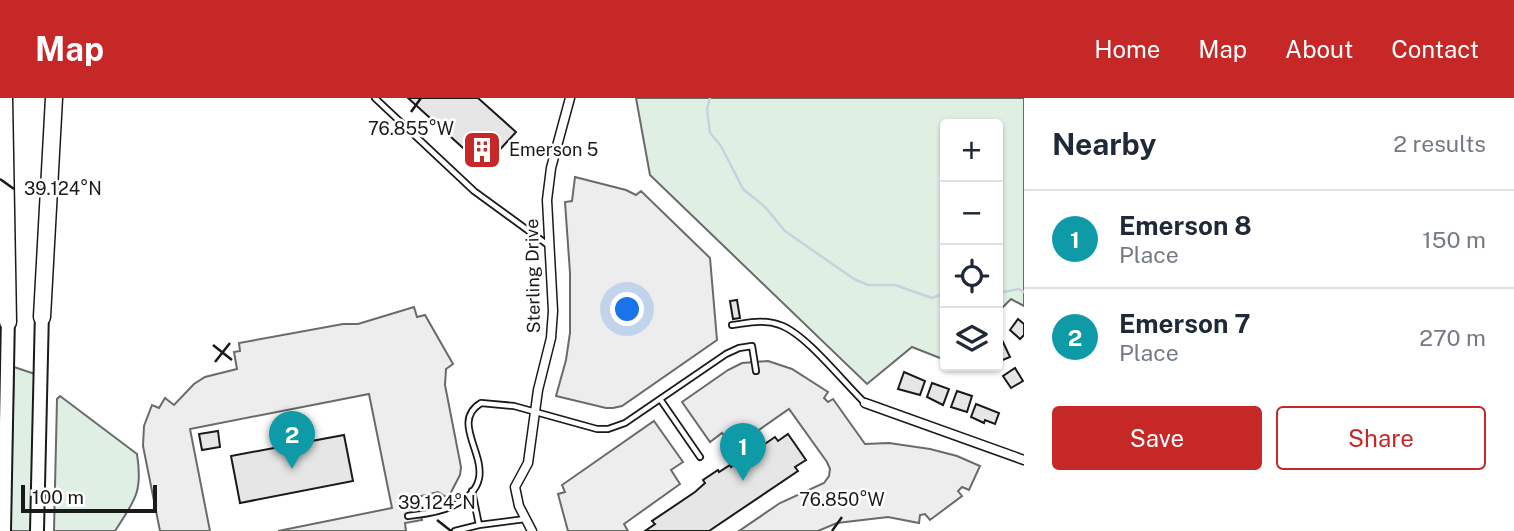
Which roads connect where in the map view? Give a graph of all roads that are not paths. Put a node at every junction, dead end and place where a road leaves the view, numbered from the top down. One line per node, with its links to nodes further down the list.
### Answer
1 (4, 98): 9 (highway)
2 (12, 98): 9 (main road)
3 (46, 98): 8 (main road)
4 (54, 98): 8 (highway)
5 (375, 98): 7 (lane)
6 (570, 98): 7 (street, Sterling Drive)
7 (548, 246): 14 (street, Sterling Drive)
8 (42, 317): 21 (main road)
9 (8, 322): 22 (main road)
10 (732, 326): 13 (lane)
11 (756, 371): 12 (lane)
12 (660, 399): 14 (lane); 15 (lane)
13 (865, 402): 16 (street)
14 (534, 412): 17 (lane); 19 (street, Sterling Drive)
15 (700, 457)
16 (1024, 460)
17 (472, 491): 18 (lane); 20 (lane)
18 (408, 516)
19 (525, 519): 20 (lane); 24 (street, Sterling Drive)
20 (480, 525): 23 (lane)
21 (38, 529)
22 (4, 530)
23 (455, 531)
24 (532, 531)

